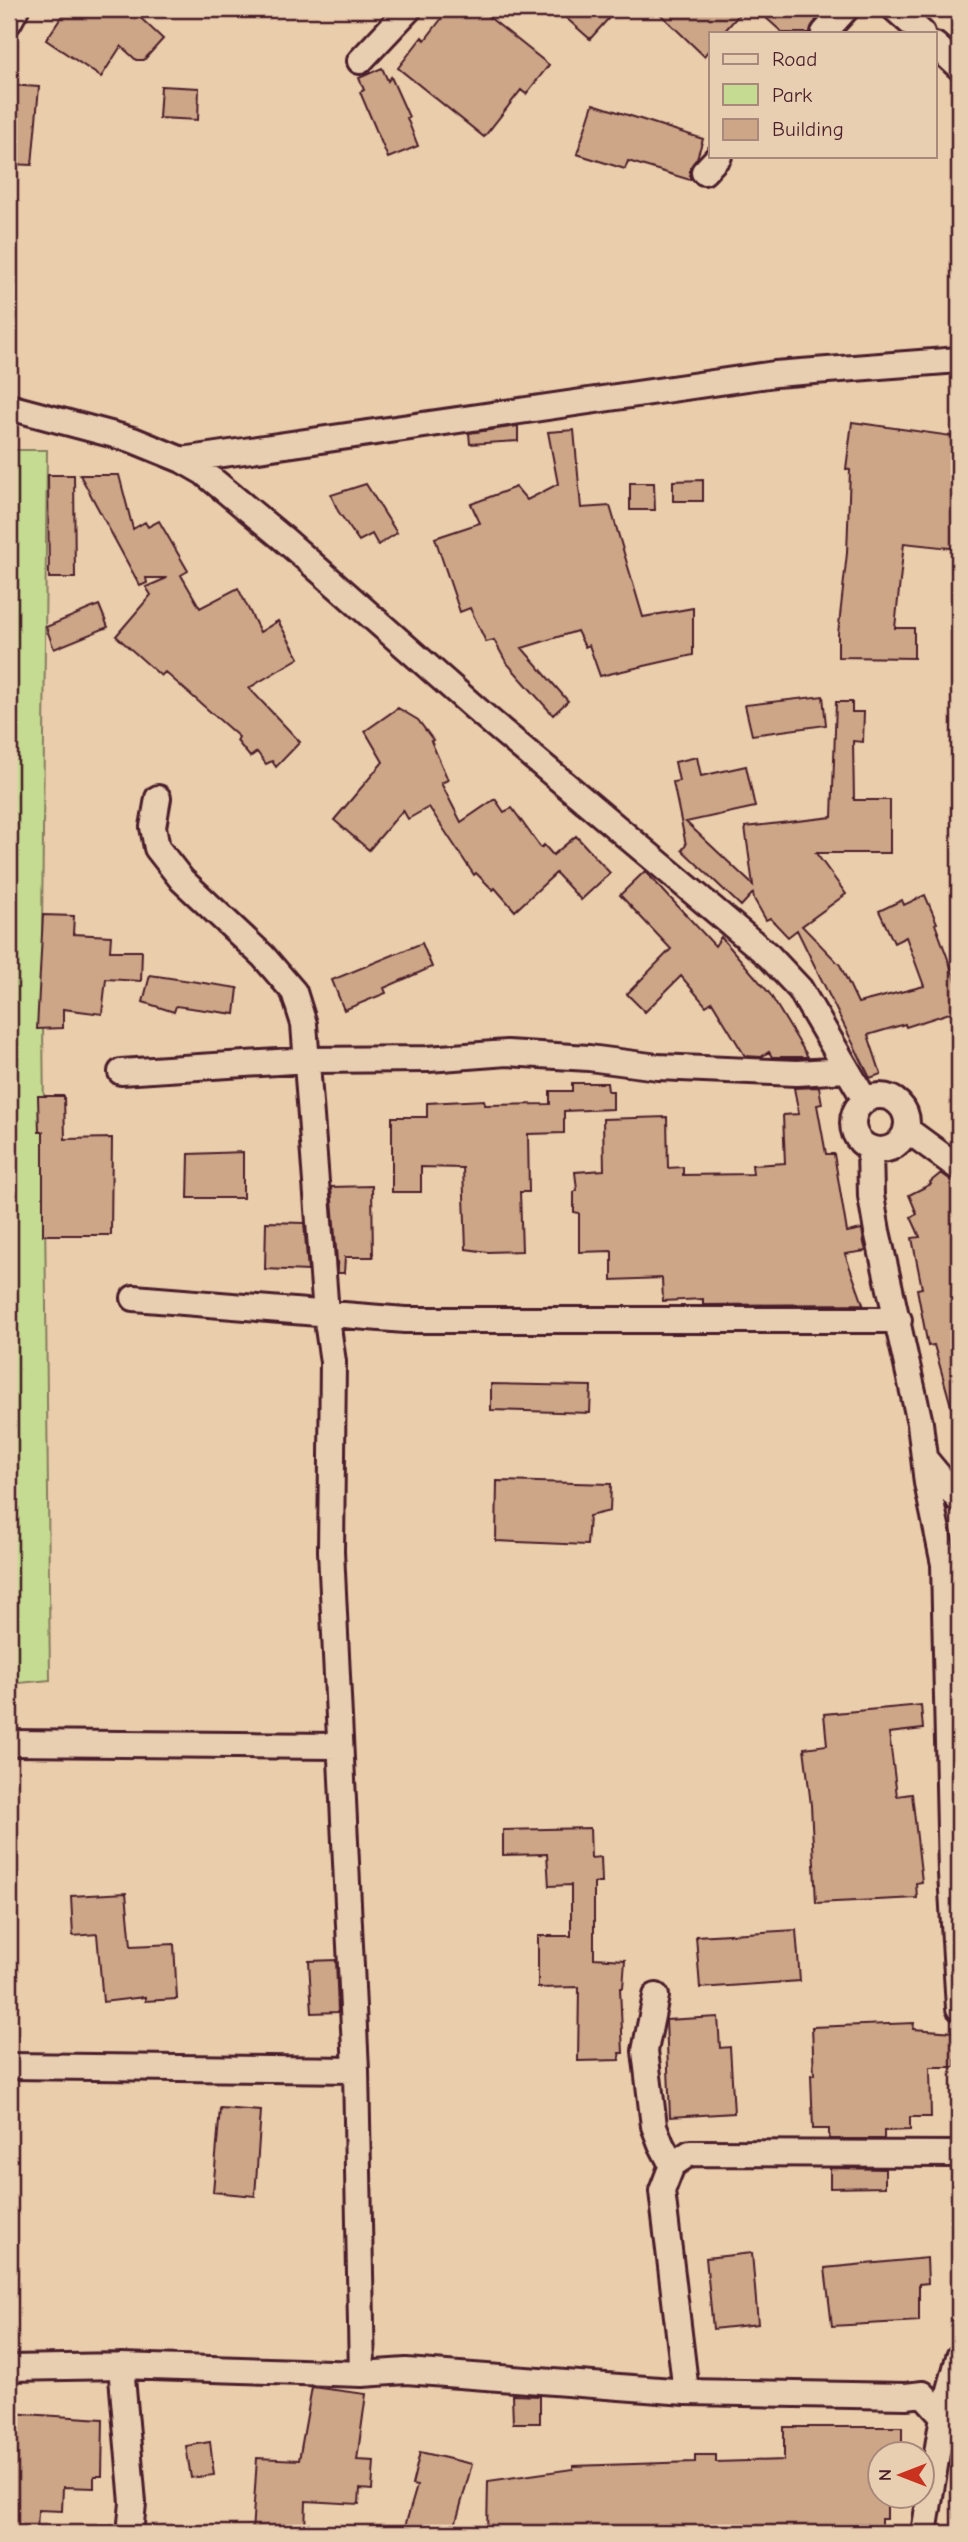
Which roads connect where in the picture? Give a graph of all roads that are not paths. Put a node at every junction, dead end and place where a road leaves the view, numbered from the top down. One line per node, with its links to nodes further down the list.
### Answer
1 (409, 9): 7 (street)
2 (846, 9): 4 (street)
3 (895, 9): 5 (street)
4 (825, 32)
5 (921, 32)
6 (936, 46): 8 (street)
7 (360, 61)
8 (959, 67)
9 (959, 360): 11 (street)
10 (9, 407): 11 (street)
11 (182, 460): 14 (street)
12 (158, 798): 13 (street)
13 (308, 1060): 14 (street); 15 (street); 21 (street)
14 (847, 1070): 16 (street)
15 (121, 1072)
16 (865, 1100): 17 (street); 18 (street)
17 (906, 1129): 18 (street); 19 (street)
18 (870, 1148): 22 (street)
19 (959, 1168)
20 (134, 1298): 21 (street)
21 (326, 1314): 22 (street); 26 (street)
22 (899, 1320): 23 (street)
23 (925, 1459): 24 (street); 27 (street)
24 (959, 1500)
25 (9, 1743): 26 (street)
26 (340, 1746): 31 (street)
27 (955, 1878): 29 (street)
28 (656, 1996): 33 (street)
29 (959, 2008)
30 (9, 2066): 31 (street)
31 (356, 2070): 37 (street)
32 (959, 2154): 33 (street)
33 (672, 2165): 38 (street)
34 (959, 2357): 39 (street)
35 (121, 2366): 36 (street); 37 (street); 40 (street)
36 (9, 2368)
37 (362, 2374): 38 (street)
38 (685, 2392): 39 (street)
39 (943, 2416): 41 (street)
40 (130, 2533)
41 (924, 2533)

